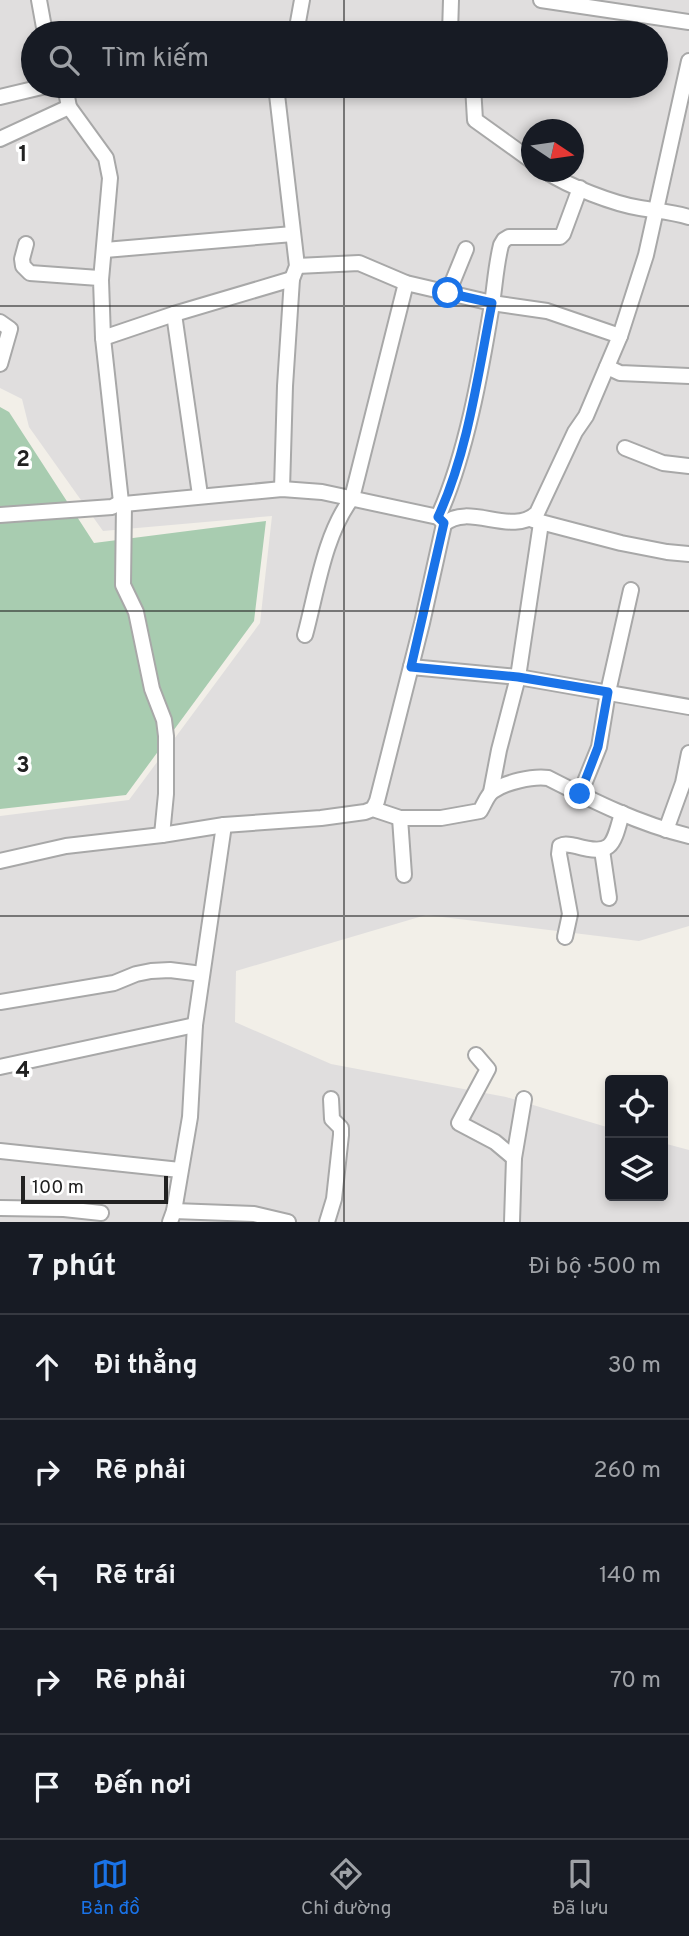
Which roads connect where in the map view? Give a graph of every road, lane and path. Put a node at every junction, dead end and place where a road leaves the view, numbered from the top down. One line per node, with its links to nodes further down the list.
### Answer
1 (39, 0): 7 (street)
2 (302, 0): 8 (street)
3 (451, 0): 9 (street)
4 (541, 0): 6 (street)
5 (641, 0): 6 (street)
6 (652, 16): 10 (street)
7 (43, 21)
8 (298, 21)
9 (452, 21)
10 (689, 22)
11 (689, 61): 22 (street)
12 (21, 92): 13 (street)
13 (0, 97)
14 (67, 98): 17 (street)
15 (277, 98): 24 (street)
16 (474, 98): 19 (street)
17 (69, 107): 18 (street); 27 (street)
18 (0, 138)
19 (521, 154)
20 (566, 182): 21 (street)
21 (580, 188): 22 (street); 32 (street)
22 (655, 209): 23 (street); 35 (street)
23 (689, 217)
24 (293, 233): 27 (street); 28 (street)
25 (26, 244): 29 (street)
26 (466, 249): 31 (street)
27 (105, 250): 29 (street)
28 (295, 273): 30 (street); 33 (street); 42 (street)
29 (102, 280): 36 (street)
30 (405, 283): 31 (street); 44 (street)
31 (448, 293): 32 (street)
32 (492, 303): 35 (street); 47 (street)
33 (174, 314): 36 (street); 43 (street)
34 (0, 322): 37 (street)
35 (621, 336): 38 (street)
36 (103, 338): 45 (street)
37 (0, 364)
38 (607, 367): 39 (street); 48 (street)
39 (689, 376)
40 (625, 448): 41 (street)
41 (689, 466)
42 (282, 489): 43 (street); 44 (street)
43 (200, 495): 45 (street)
44 (352, 498): 47 (street); 51 (street)
45 (123, 503): 46 (street); 64 (street)
46 (0, 515)
47 (441, 520): 48 (street); 52 (street)
48 (535, 521): 49 (street); 53 (street)
49 (689, 554)
50 (631, 590): 54 (street)
51 (305, 635)
52 (411, 667): 53 (street); 59 (street)
53 (518, 677): 54 (street); 57 (street)
54 (608, 692): 55 (street); 58 (street)
55 (689, 708)
56 (689, 753): 63 (street)
57 (491, 792): 58 (street); 61 (street)
58 (580, 794): 60 (street)
59 (373, 809): 61 (street); 62 (street)
60 (622, 813): 63 (street); 66 (street)
61 (400, 818): 68 (street)
62 (224, 825): 64 (street); 71 (street)
63 (666, 830): 65 (street)
64 (162, 835): 67 (street)
65 (689, 836)
66 (602, 850): 69 (street); 70 (street)
67 (0, 861)
68 (404, 875)
69 (609, 898)
70 (565, 937)
71 (202, 974): 72 (street); 73 (street)
72 (0, 1002)
73 (195, 1025): 75 (street); 80 (street)
74 (476, 1055): 79 (street)
75 (0, 1067)
76 (331, 1099): 85 (street)
77 (524, 1099): 79 (street)
78 (0, 1151): 80 (street)
79 (514, 1158): 86 (street)
80 (180, 1170): 83 (street)
81 (0, 1208): 82 (street)
82 (101, 1213)
83 (172, 1216): 84 (street)
84 (288, 1222)
85 (327, 1222)
86 (512, 1222)

